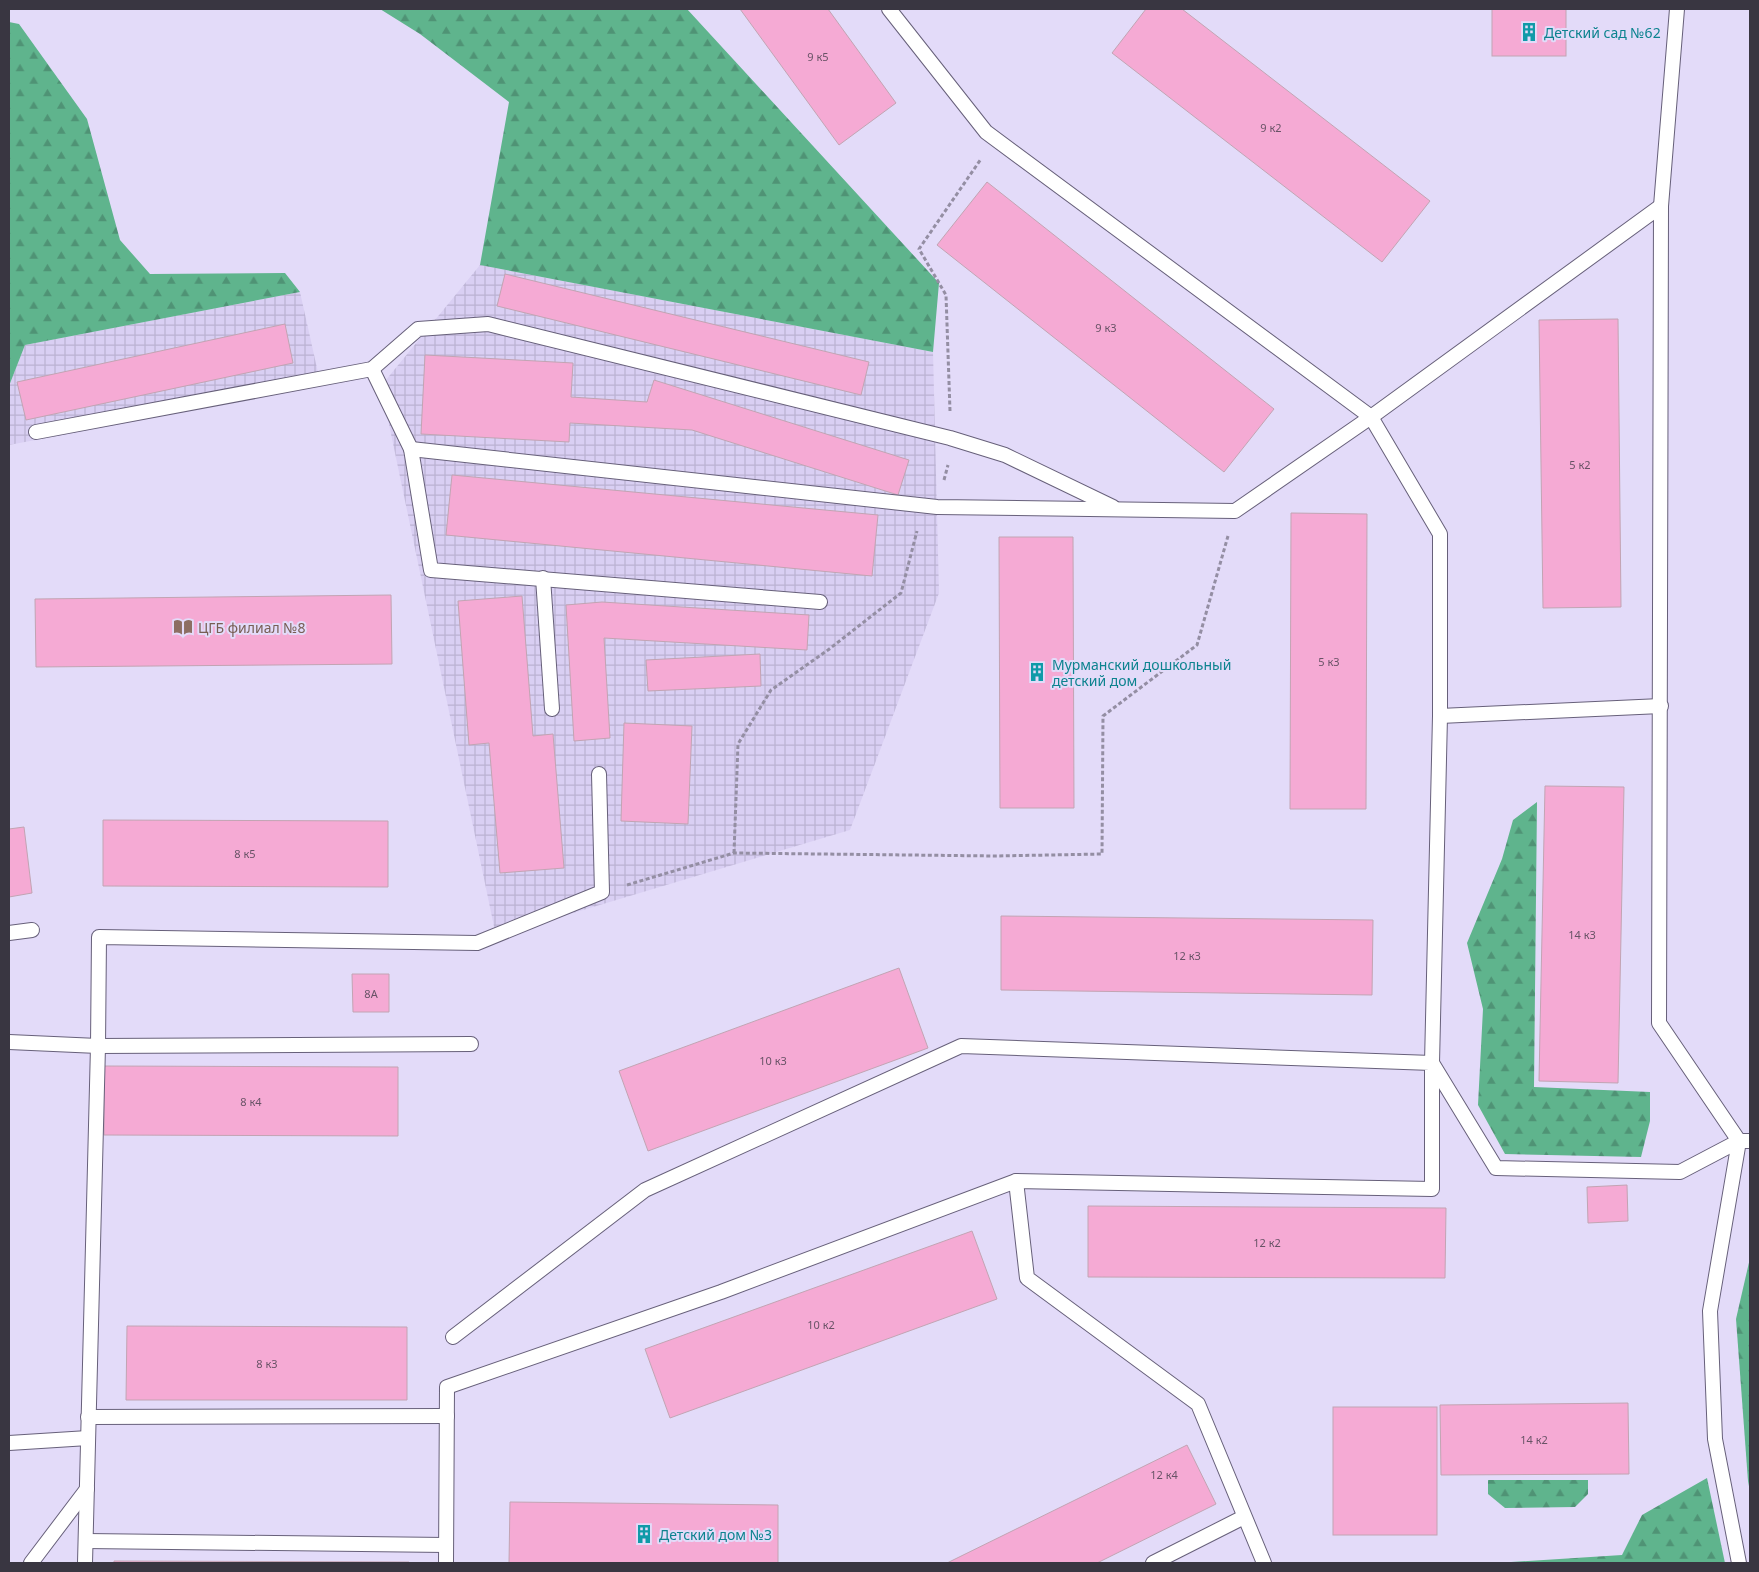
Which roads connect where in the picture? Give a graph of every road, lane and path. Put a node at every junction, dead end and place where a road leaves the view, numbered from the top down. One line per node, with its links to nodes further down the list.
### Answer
1 (889, 9): 3 (lane)
2 (1677, 9): 4 (lane)
3 (995, 139): 6 (lane); 8 (path)
4 (1661, 206): 6 (lane); 15 (lane)
5 (372, 370): 7 (lane); 8 (lane); 9 (lane)
6 (1371, 417): 12 (lane); 17 (lane)
7 (36, 432)
8 (950, 438): 10 (path); 11 (lane)
9 (411, 449): 10 (lane); 13 (lane)
10 (937, 507): 11 (lane); 19 (path)
11 (1118, 510): 12 (lane)
12 (1235, 511): 19 (path)
13 (543, 578): 14 (lane); 16 (lane)
14 (820, 602)
15 (1660, 706): 17 (lane); 27 (lane)
16 (552, 709)
17 (1440, 716): 26 (lane)
18 (599, 774): 20 (lane)
19 (734, 854): 20 (path)
20 (602, 892): 25 (lane)
21 (32, 930): 22 (lane)
22 (9, 933)
23 (9, 1042): 25 (lane)
24 (471, 1044): 25 (lane)
25 (98, 1046): 31 (lane)
26 (1432, 1063): 27 (lane); 28 (lane); 29 (lane)
27 (1745, 1141): 43 (lane)
28 (1016, 1181): 30 (lane); 35 (lane)
29 (453, 1337)
30 (447, 1416): 31 (lane); 37 (lane)
31 (88, 1417): 32 (lane)
32 (88, 1438): 33 (lane); 34 (lane)
33 (9, 1442)
34 (87, 1489): 36 (lane); 38 (lane)
35 (1244, 1517): 41 (lane); 42 (lane)
36 (86, 1541): 37 (lane); 39 (lane)
37 (446, 1545): 40 (lane)
38 (31, 1563)
39 (85, 1563)
40 (446, 1563)
41 (1152, 1563)
42 (1264, 1563)
43 (1739, 1563)

